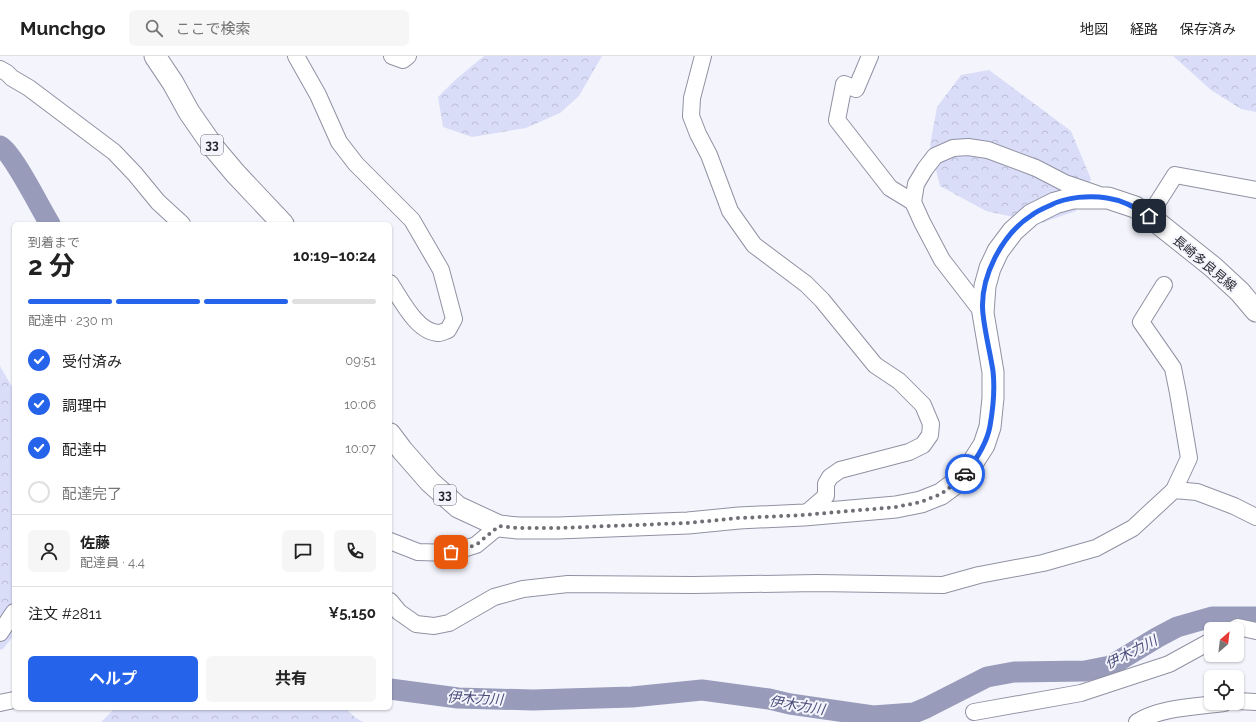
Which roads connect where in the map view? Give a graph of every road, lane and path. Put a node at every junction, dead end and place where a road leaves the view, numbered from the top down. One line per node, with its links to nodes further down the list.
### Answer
1 (155, 56): 13 (main road, 33)
2 (296, 56): 15 (street)
3 (392, 56): 4 (street)
4 (408, 56)
5 (703, 56): 20 (street)
6 (870, 56): 10 (street)
7 (0, 69): 12 (street)
8 (1256, 190): 11 (street)
9 (1108, 198): 10 (street); 11 (main road, 長崎多良見線 / 33); 17 (main road, 長崎多良見線 / 33)
10 (913, 202): 17 (street)
11 (1149, 216): 16 (main road, 長崎多良見線 / 33)
12 (180, 222)
13 (281, 222)
14 (1164, 285): 19 (street)
15 (392, 286)
16 (1256, 312)
17 (983, 313): 20 (main road, 長崎多良見線 / 33)
18 (392, 437): 22 (main road, 長崎多良見線 / 33)
19 (1174, 490): 21 (street); 24 (street)
20 (804, 515): 22 (main road, 長崎多良見線 / 33)
21 (1256, 517)
22 (499, 526): 23 (street)
23 (392, 542)
24 (392, 603)
25 (12, 615): 28 (street)
26 (1244, 628): 27 (street)
27 (1256, 631)
28 (0, 633)
29 (1204, 645): 35 (street)
30 (12, 700): 33 (street)
31 (1244, 701): 32 (street)
32 (1256, 702)
33 (0, 703)
34 (1204, 706): 36 (street)
35 (974, 712)
36 (1137, 722)

